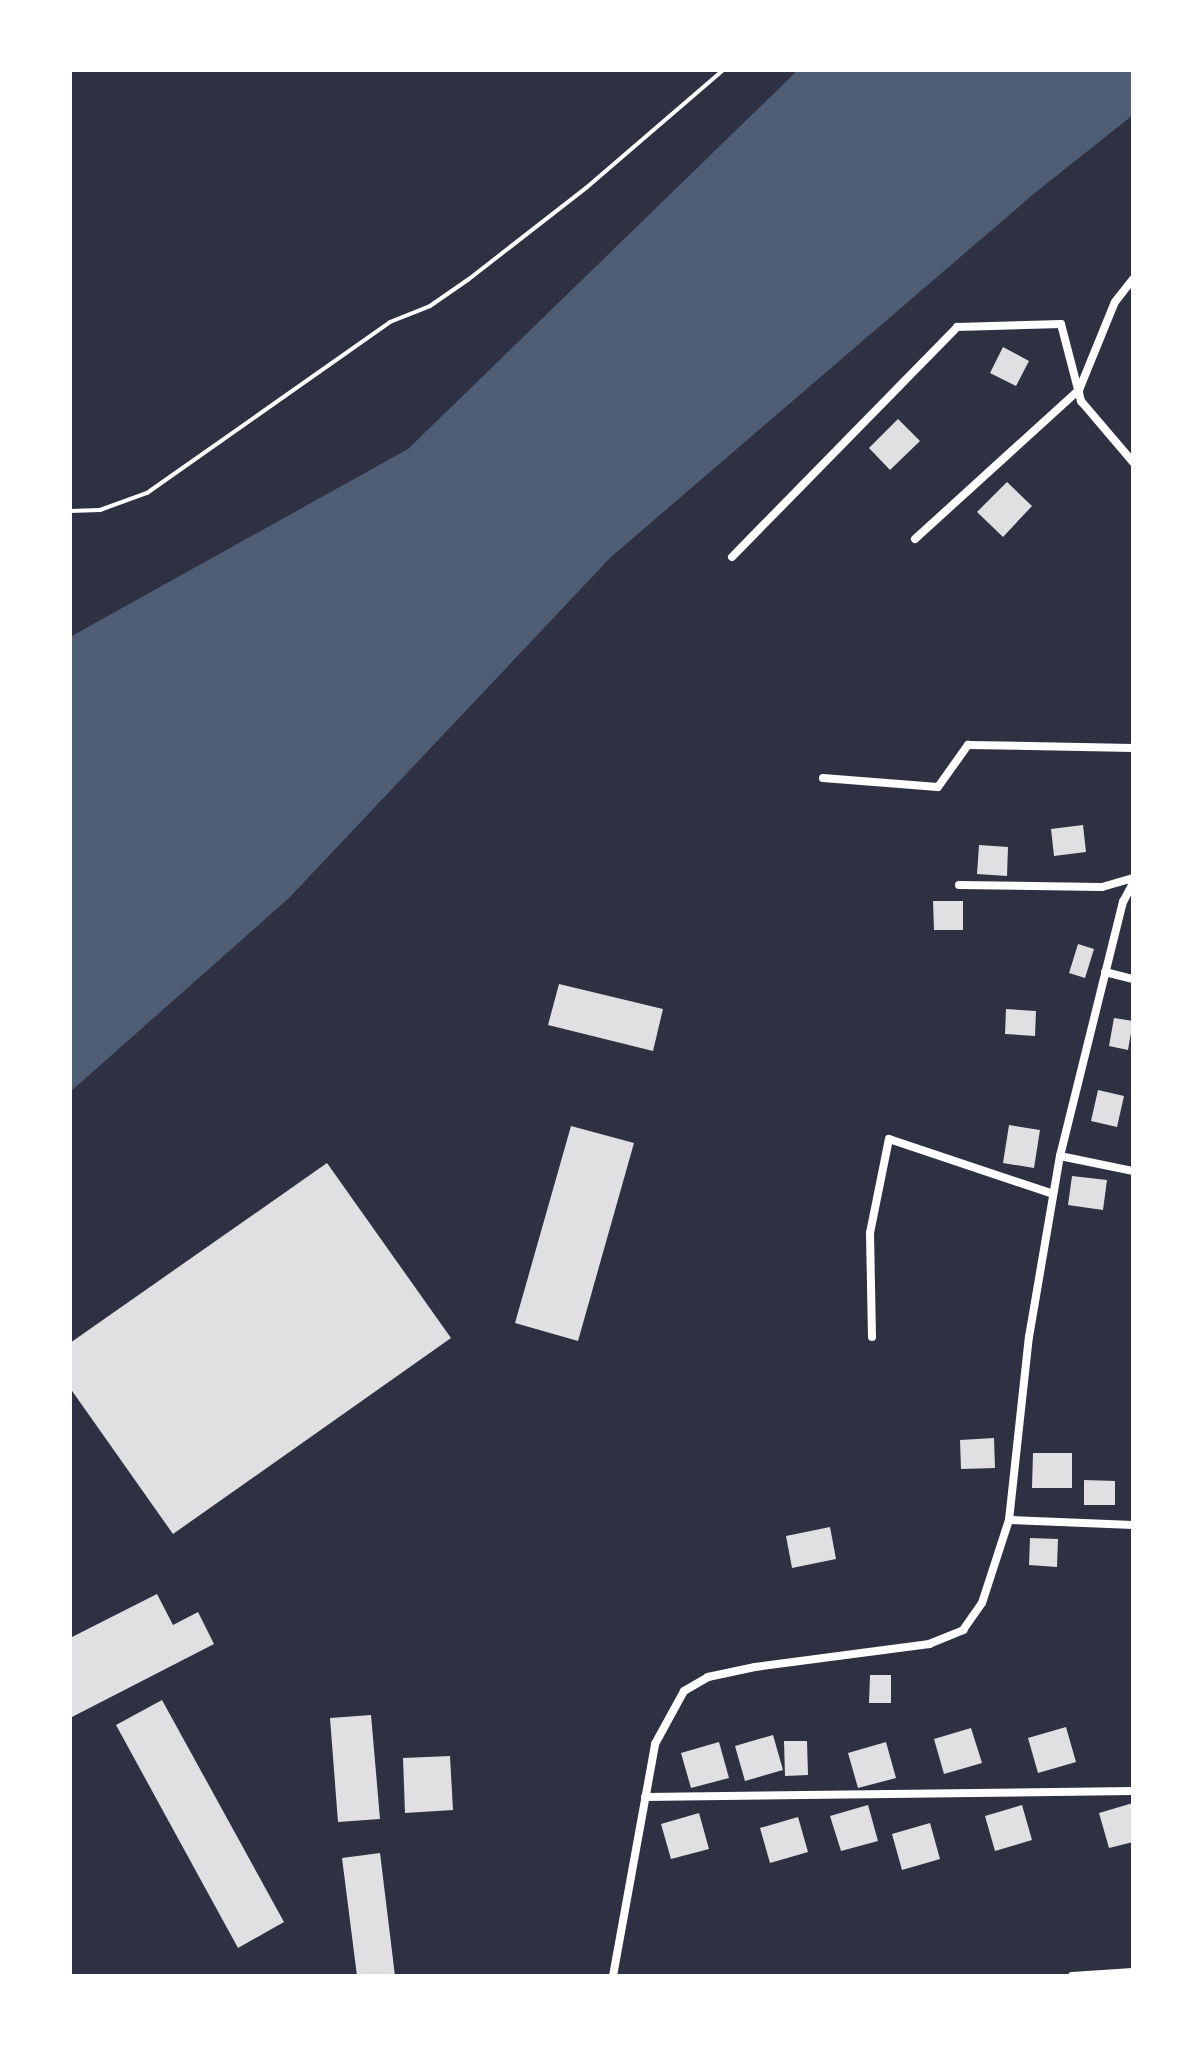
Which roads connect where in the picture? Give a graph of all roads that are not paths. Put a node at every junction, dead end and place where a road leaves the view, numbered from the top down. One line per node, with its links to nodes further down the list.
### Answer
1 (1133, 279): 2 (street)
2 (1079, 390): 3 (street); 4 (street); 5 (street)
3 (1133, 462)
4 (915, 539)
5 (732, 557)
6 (1133, 748): 7 (street)
7 (823, 778)
8 (1133, 881): 9 (street); 10 (street)
9 (959, 885)
10 (1105, 972): 11 (street); 12 (street)
11 (1133, 979)
12 (1060, 1156): 13 (street); 14 (street)
13 (1133, 1171)
14 (1053, 1194): 15 (street); 16 (street)
15 (872, 1337)
16 (1009, 1520): 17 (street); 19 (street)
17 (1133, 1525)
18 (1133, 1791): 19 (street)
19 (645, 1797): 21 (street)
20 (1133, 1972): 22 (street)
21 (613, 1976)
22 (1072, 1976)

